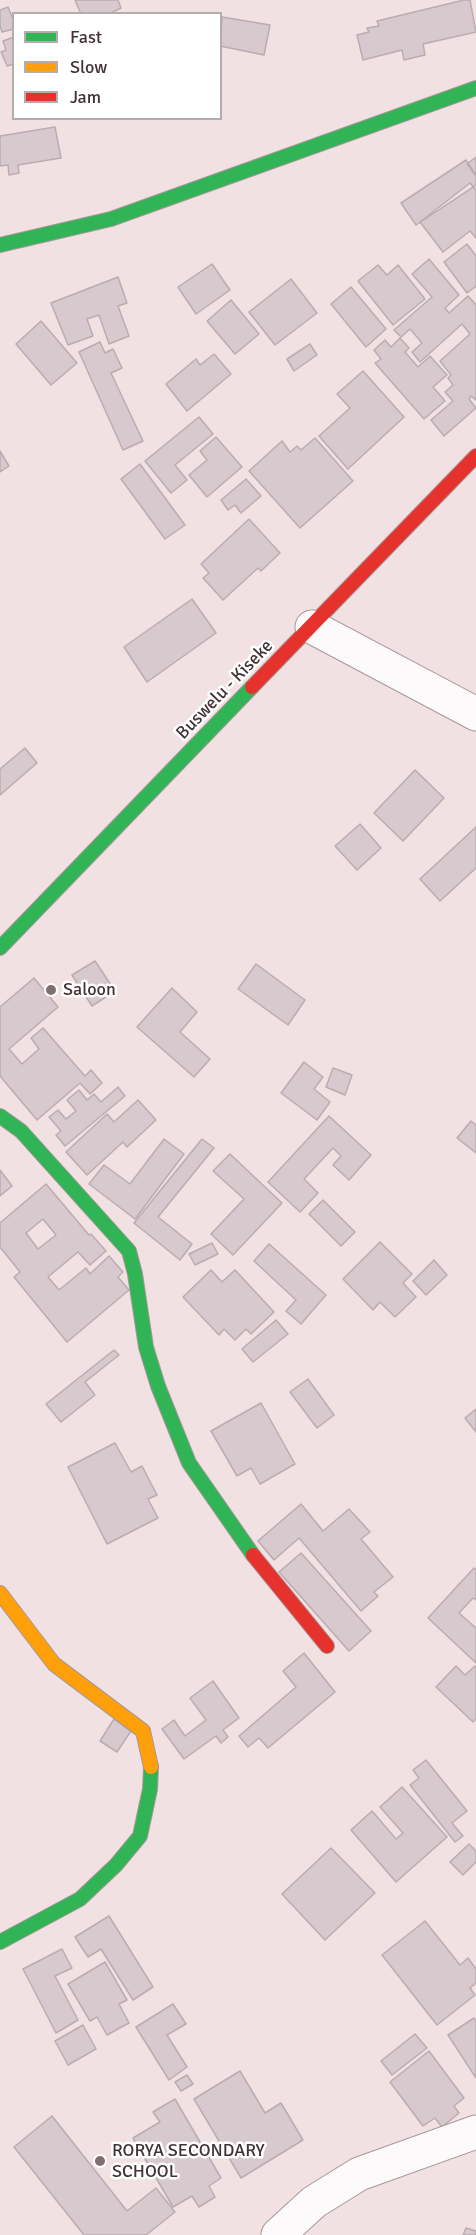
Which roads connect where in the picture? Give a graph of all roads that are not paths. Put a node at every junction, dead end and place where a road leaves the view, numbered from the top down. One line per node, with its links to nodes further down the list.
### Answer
1 (476, 88): 2 (street)
2 (0, 244)
3 (476, 456): 4 (street, Buswelu - Kiseke)
4 (312, 627): 5 (street); 6 (street, Buswelu - Kiseke)
5 (476, 714)
6 (0, 948)
7 (0, 1116): 9 (street)
8 (0, 1593): 10 (street)
9 (327, 1646)
10 (0, 1942)
11 (476, 2132): 12 (street)
12 (278, 2235)

